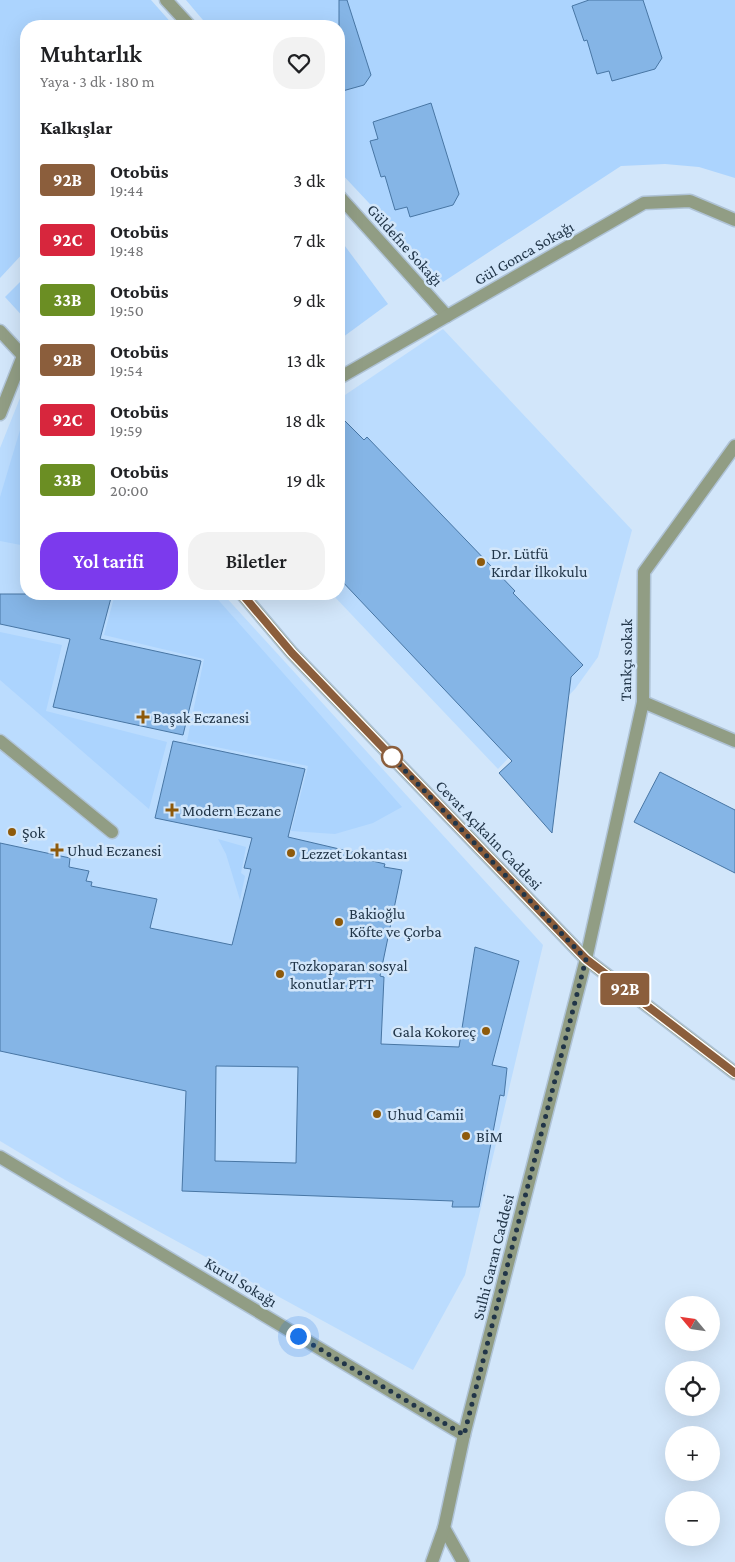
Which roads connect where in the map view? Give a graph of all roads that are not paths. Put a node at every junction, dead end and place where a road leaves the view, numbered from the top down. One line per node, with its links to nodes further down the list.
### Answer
1 (166, 0): 2 (street)
2 (184, 20)
3 (345, 203): 5 (street, Güldefne Sokağı)
4 (735, 220): 5 (street, Gül Gonca Sokağı)
5 (446, 316): 9 (street, Gül Gonca Sokağı)
6 (0, 331): 7 (street)
7 (20, 352)
8 (20, 368): 10 (street)
9 (345, 375)
10 (0, 414)
11 (735, 446): 13 (street, Tankçı sokak)
12 (247, 600): 17 (street, Cevat Açıkalın Caddesi)
13 (643, 702): 15 (street); 17 (street, Tankçı sokak)
14 (0, 741): 16 (street)
15 (735, 741)
16 (112, 832)
17 (586, 959): 18 (street, Cevat Açıkalın Caddesi); 20 (street, Sulhi Garan Caddesi)
18 (735, 1073)
19 (0, 1157): 20 (street, Kurul Sokağı)
20 (464, 1435): 21 (street, Sulhi Garan Caddesi)
21 (444, 1528): 22 (street, Sulhi Garan Caddesi); 23 (street)
22 (432, 1562)
23 (463, 1562)

